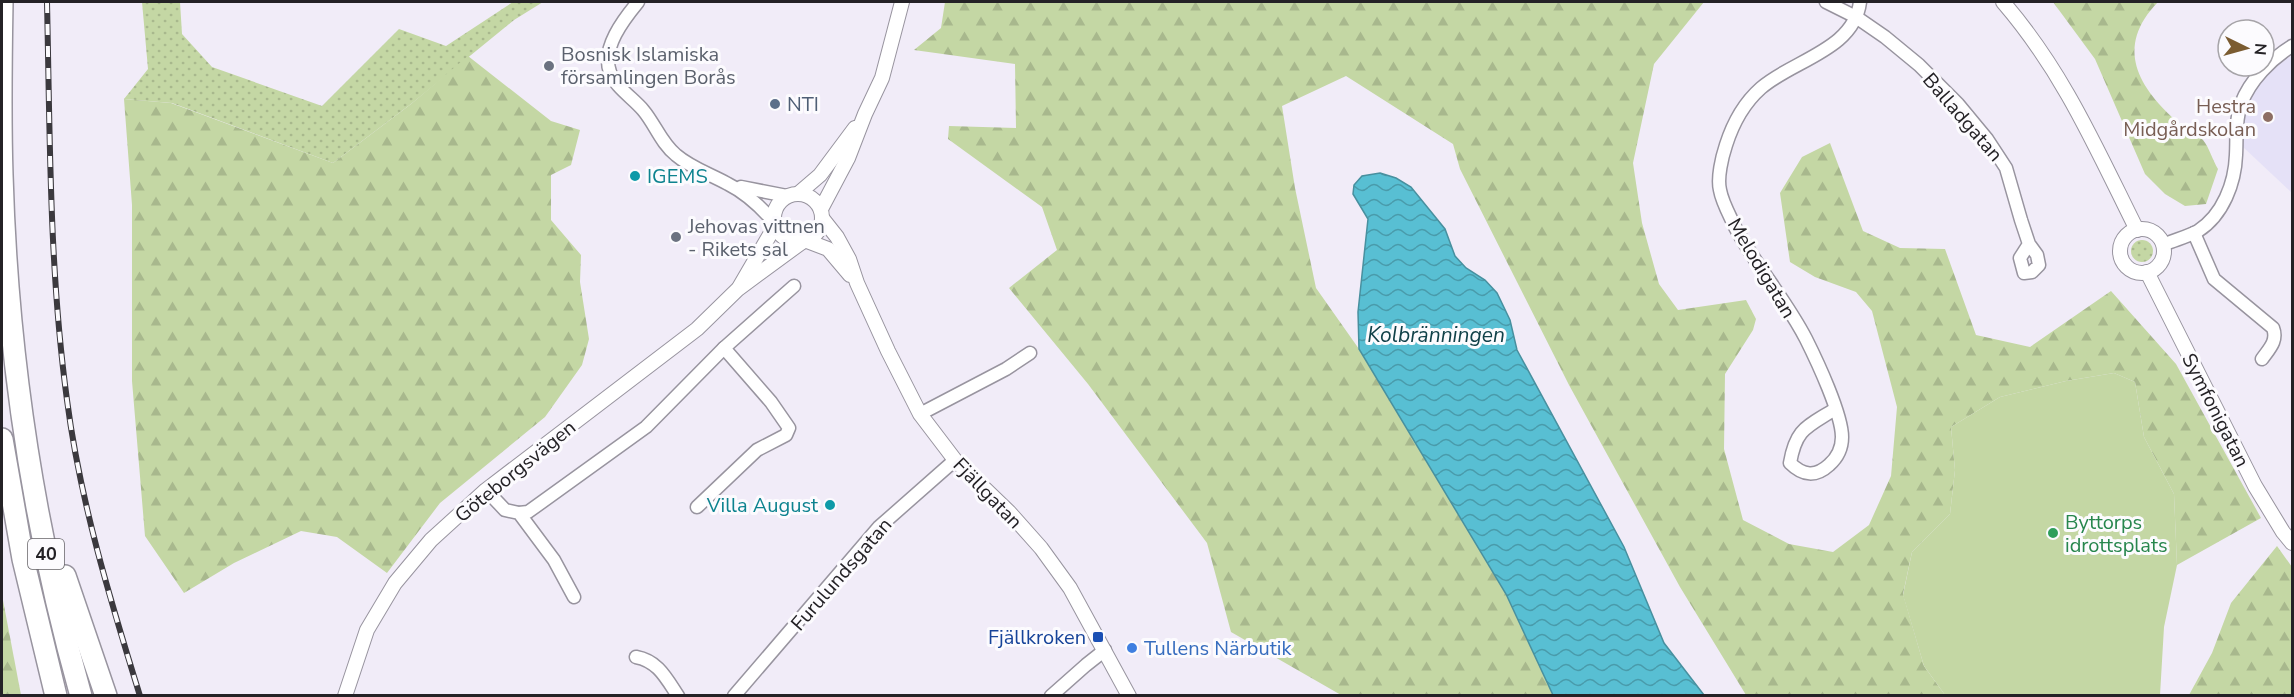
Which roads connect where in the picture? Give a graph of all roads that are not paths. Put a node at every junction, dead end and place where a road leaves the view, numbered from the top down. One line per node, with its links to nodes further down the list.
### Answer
1 (2, 2): 27 (highway, 40)
2 (638, 2): 10 (street)
3 (902, 2): 9 (street)
4 (1826, 2): 7 (street, Balladgatan)
5 (1860, 2): 7 (street, Melodigatan)
6 (2003, 2): 14 (street)
7 (1856, 17): 17 (street, Balladgatan); 26 (street, Melodigatan)
8 (2292, 46): 15 (street)
9 (865, 114): 11 (street); 12 (street)
10 (729, 184): 11 (street); 13 (street)
11 (793, 194): 12 (street); 13 (street)
12 (821, 214): 16 (street); 20 (street, Fjällgatan)
13 (774, 224): 16 (street); 22 (street, Göteborgsvägen)
14 (2137, 230): 18 (street); 19 (street)
15 (2194, 233): 18 (street); 25 (street)
16 (804, 241): 20 (street, Fjällgatan); 22 (street, Göteborgsvägen)
17 (2029, 244)
18 (2163, 245): 19 (street)
19 (2147, 272): 34 (street, Symfonigatan)
20 (857, 284): 28 (street, Fjällgatan)
21 (794, 286): 23 (street)
22 (738, 289): 31 (street, Göteborgsvägen)
23 (724, 348): 32 (street); 33 (street)
24 (1030, 353): 28 (street)
25 (2262, 359)
26 (1835, 409): 26 (street, Melodigatan)
27 (22, 410): 39 (highway, 40); 40 (highway)
28 (920, 414): 30 (street, Fjällgatan)
29 (2, 439): 38 (highway, 40)
30 (955, 460): 36 (street, Fjällgatan); 43 (street, Furulundsgatan)
31 (486, 490): 33 (street); 41 (street, Göteborgsvägen)
32 (697, 507)
33 (519, 513): 35 (street)
34 (2292, 543)
35 (574, 597)
36 (1105, 651): 44 (street); 45 (street, Fjällgatan)
37 (636, 657): 42 (street)
38 (56, 696)
39 (81, 696)
40 (106, 696)
41 (345, 696)
42 (678, 696)
43 (734, 696)
44 (1051, 696)
45 (1129, 696)

